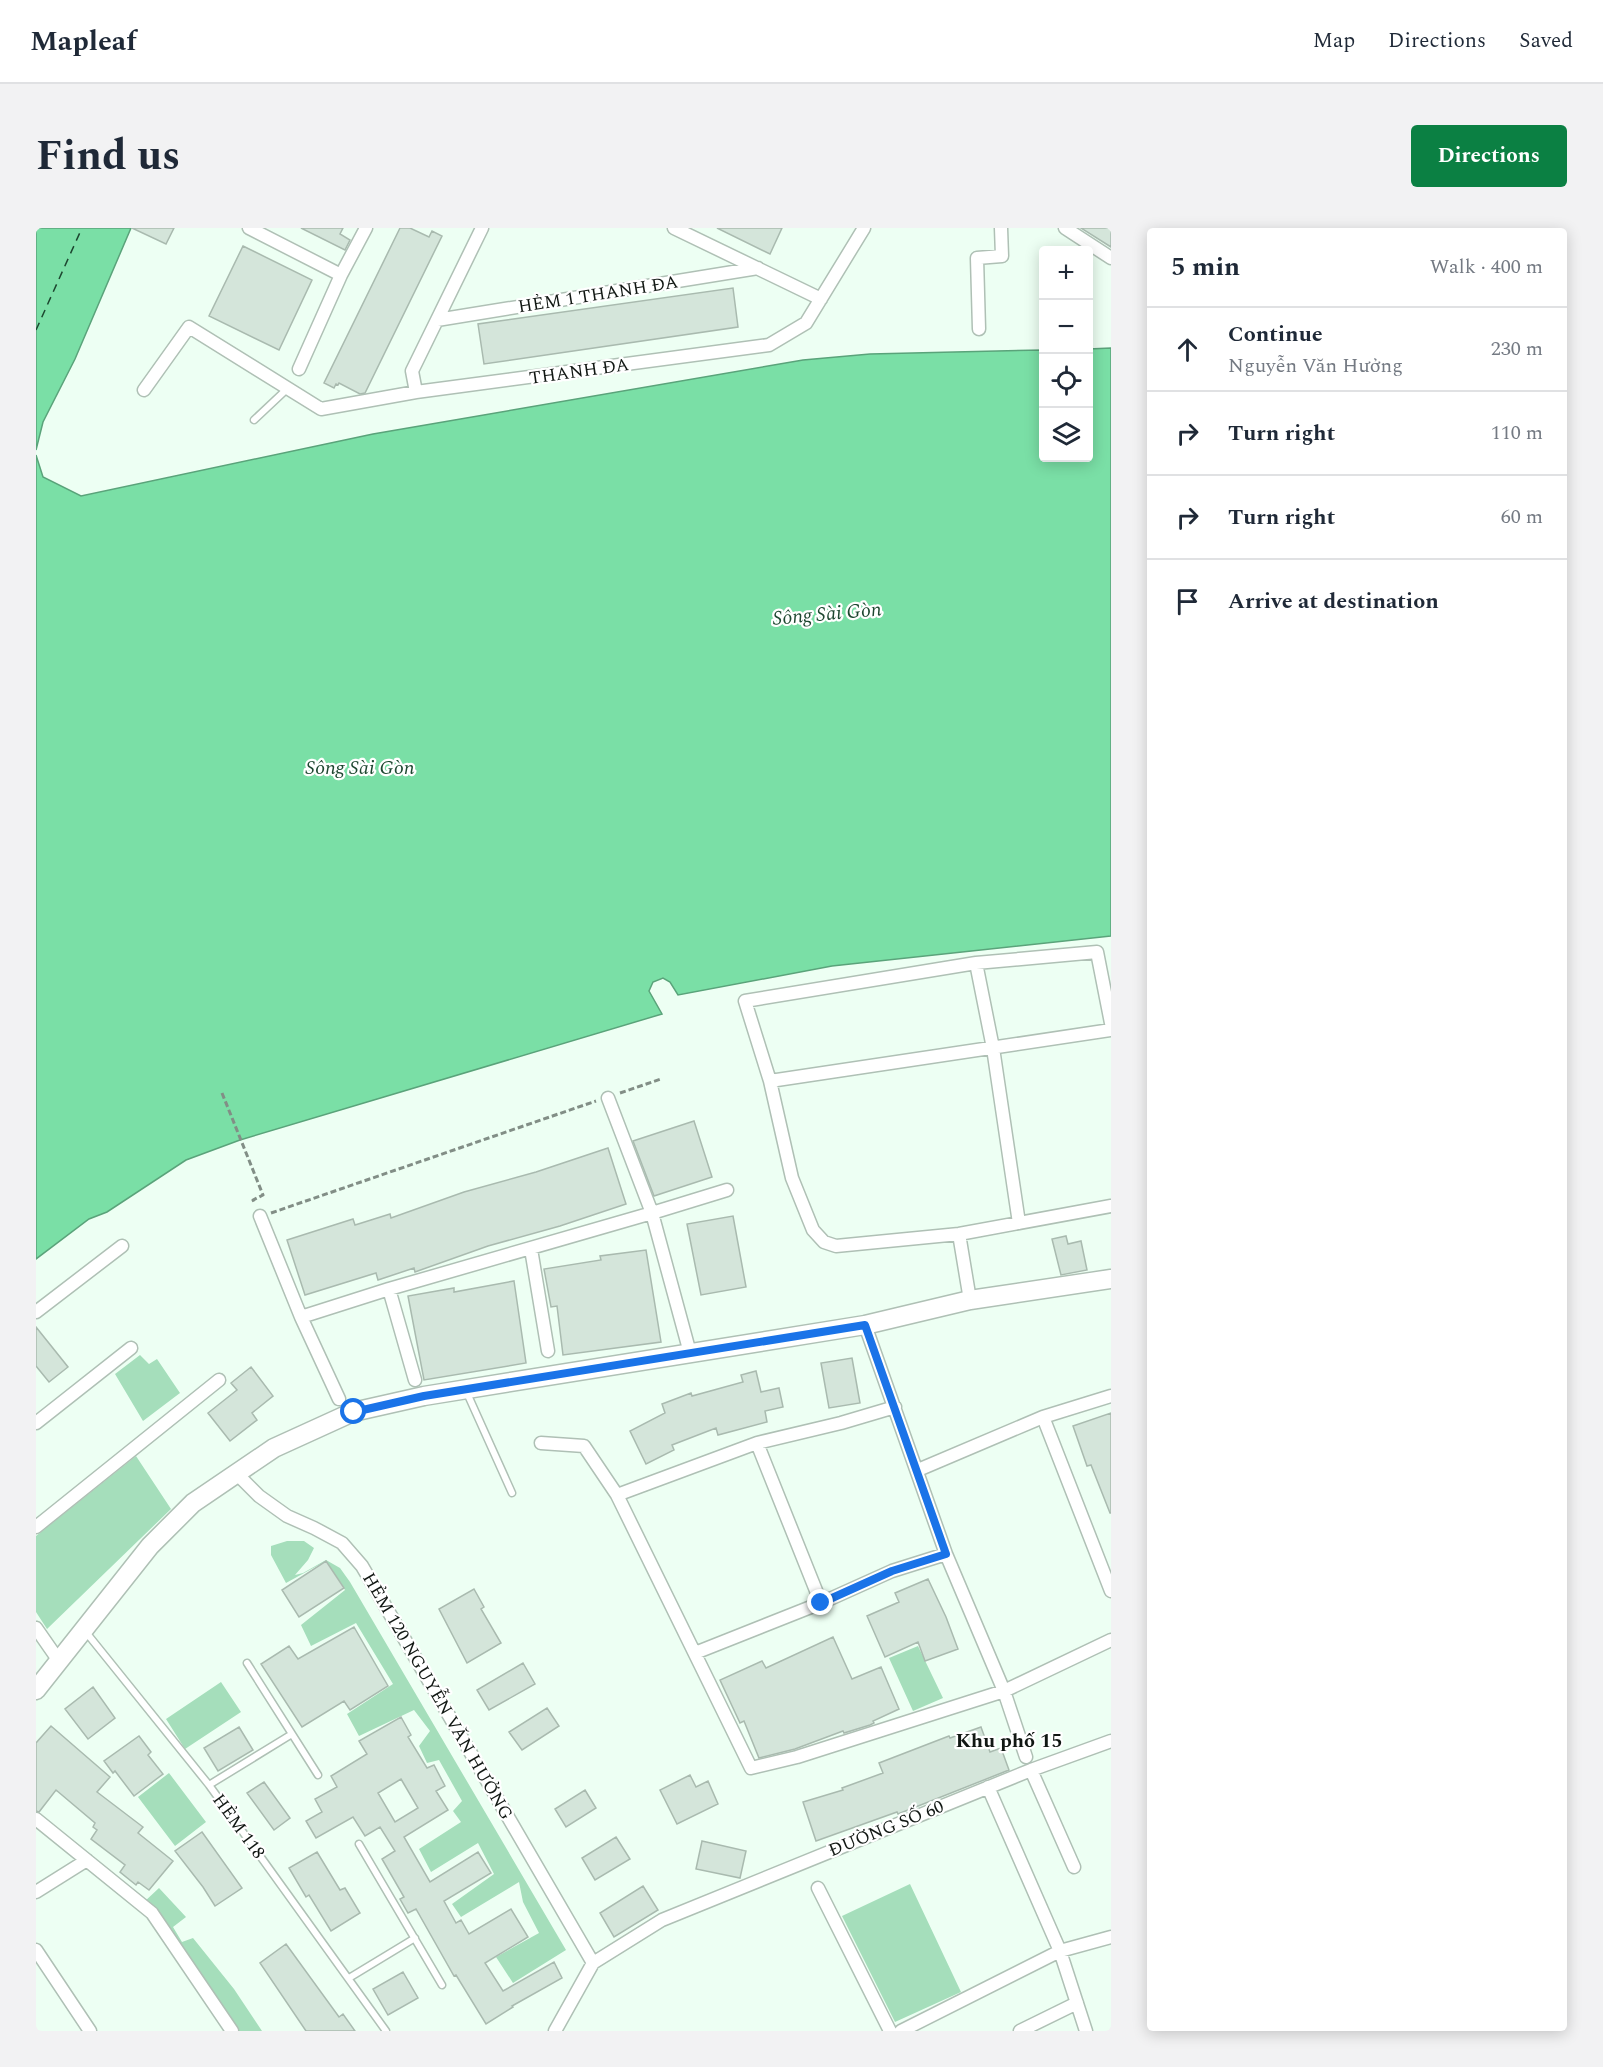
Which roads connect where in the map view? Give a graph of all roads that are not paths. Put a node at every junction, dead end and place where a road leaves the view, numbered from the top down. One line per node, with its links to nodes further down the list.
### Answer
1 (249, 228): 10 (street)
2 (366, 228): 10 (street)
3 (674, 228): 9 (street)
4 (1001, 228): 13 (street)
5 (1065, 228): 8 (street)
6 (479, 229): 12 (street)
7 (861, 229): 11 (street, THANH ĐA)
8 (1111, 258)
9 (758, 268): 11 (street); 12 (street, HẺM 1 THANH ĐA)
10 (341, 275): 14 (street)
11 (821, 299): 17 (street, THANH ĐA)
12 (437, 320): 17 (street)
13 (980, 329)
14 (299, 369)
15 (288, 388): 16 (street, THANH ĐA); 17 (street, THANH ĐA); 18 (lane)
16 (144, 390)
17 (416, 393)
18 (254, 420)
19 (976, 963): 20 (street); 22 (street); 23 (street)
20 (1111, 1023)
21 (1111, 1030): 22 (street)
22 (993, 1048): 23 (street); 29 (street)
23 (770, 1081): 30 (street)
24 (608, 1098): 27 (street)
25 (727, 1190): 27 (street)
26 (1111, 1206): 29 (street)
27 (652, 1213): 32 (street); 41 (street)
28 (260, 1216): 37 (street)
29 (1019, 1223): 30 (street)
30 (959, 1234): 35 (street)
31 (122, 1246): 36 (street)
32 (531, 1249): 34 (street); 40 (street)
33 (1111, 1279): 35 (main road)
34 (389, 1288): 37 (street); 43 (street)
35 (970, 1300): 38 (main road)
36 (36, 1312)
37 (301, 1317): 46 (street)
38 (865, 1325): 41 (main road); 47 (street)
39 (131, 1348): 49 (street)
40 (548, 1352)
41 (690, 1353): 44 (main road)
42 (219, 1380): 56 (street)
43 (415, 1380)
44 (465, 1389): 53 (main road); 54 (lane)
45 (1111, 1396): 48 (street)
46 (339, 1399)
47 (895, 1407): 51 (street); 52 (street)
48 (1042, 1417): 52 (street); 58 (street)
49 (36, 1423)
50 (541, 1443): 55 (street)
51 (758, 1443): 55 (street); 59 (street)
52 (918, 1470): 57 (street)
53 (236, 1472): 61 (main road); 85 (street, HẺM 120 NGUYỄN VĂN HƯỞNG)
54 (512, 1493)
55 (617, 1495): 63 (street)
56 (36, 1527)
57 (946, 1554): 59 (street); 67 (street)
58 (1111, 1591)
59 (821, 1603): 63 (street)
60 (36, 1628): 64 (street)
61 (83, 1629): 64 (main road); 73 (lane, HẺM 118)
62 (1111, 1640): 67 (street)
63 (695, 1653): 67 (street)
64 (59, 1661): 66 (main road)
65 (247, 1663): 68 (lane)
66 (36, 1690)
67 (1004, 1690): 70 (street)
68 (292, 1734): 72 (lane); 73 (lane)
69 (1111, 1741): 71 (street, ĐƯỜNG SỐ 60)
70 (1026, 1756)
71 (1031, 1770): 74 (street, ĐƯỜNG SỐ 60); 78 (street)
72 (318, 1775)
73 (209, 1785): 86 (lane, HẺM 118)
74 (988, 1787): 84 (street); 85 (street, ĐƯỜNG SỐ 60)
75 (36, 1819): 77 (street)
76 (359, 1844): 82 (lane)
77 (87, 1860): 80 (street); 90 (street)
78 (1074, 1867)
79 (818, 1888): 93 (street)
80 (36, 1892)
81 (1111, 1937): 84 (street)
82 (415, 1938): 86 (lane); 87 (lane)
83 (36, 1950): 89 (street)
84 (1060, 1951): 88 (street); 94 (street)
85 (594, 1963): 92 (street)
86 (349, 1977): 91 (lane, HẺM 118)
87 (442, 1985)
88 (1077, 2003): 95 (street); 96 (street)
89 (90, 2031)
90 (232, 2031)
91 (386, 2031)
92 (555, 2031)
93 (890, 2031)
94 (902, 2031)
95 (1020, 2031)
96 (1086, 2031)

